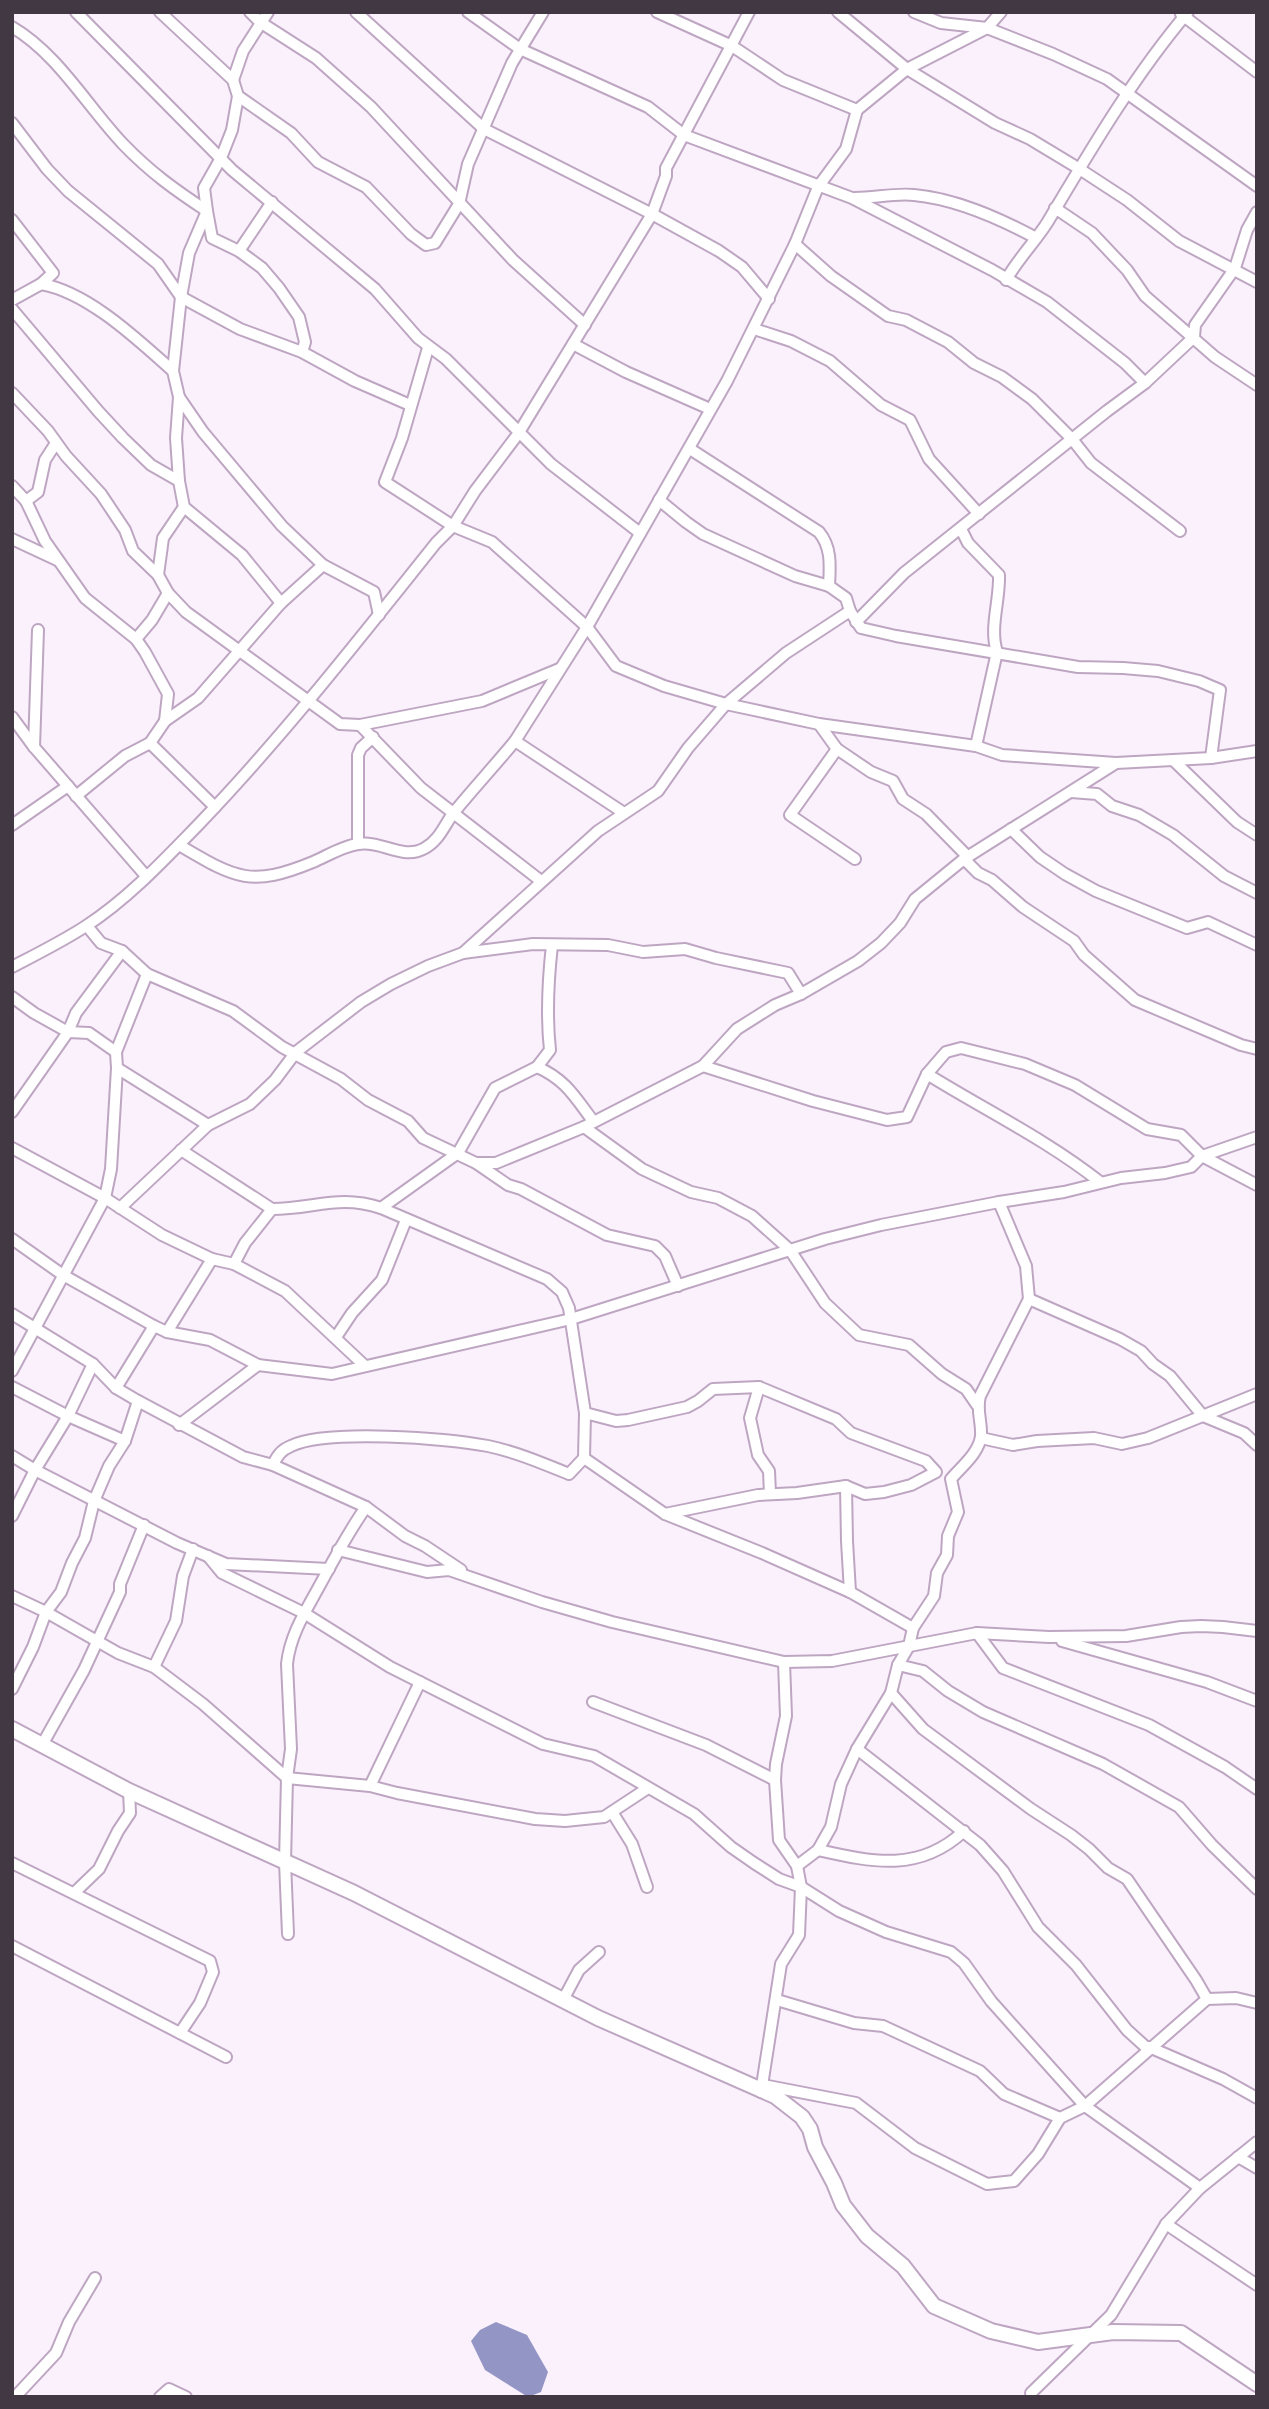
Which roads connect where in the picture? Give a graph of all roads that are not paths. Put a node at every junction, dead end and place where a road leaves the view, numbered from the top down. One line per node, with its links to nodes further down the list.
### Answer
1 (76, 12): 28 (street)
2 (160, 12): 21 (street)
3 (250, 12): 14 (street)
4 (268, 12): 14 (street)
5 (356, 12): 26 (street)
6 (468, 12): 18 (street)
7 (543, 12): 18 (street)
8 (657, 12): 17 (street)
9 (749, 12): 17 (street)
10 (838, 12): 19 (street)
11 (914, 12): 16 (street)
12 (1002, 12): 16 (street)
13 (1183, 14): 20 (street); 22 (street)
14 (260, 22): 21 (street); 34 (street)
15 (12, 27): 36 (street)
16 (987, 28): 19 (street); 22 (street)
17 (732, 46): 24 (street); 27 (street)
18 (520, 49): 26 (street); 27 (street)
19 (907, 69): 24 (street); 29 (street)
20 (1257, 72)
21 (233, 80): 23 (street)
22 (1128, 93): 29 (street); 30 (street)
23 (238, 96): 28 (street); 34 (street)
24 (858, 110): 31 (street)
25 (12, 123): 47 (street)
26 (484, 130): 34 (street); 38 (street)
27 (684, 135): 31 (street); 38 (street)
28 (221, 158): 33 (street); 36 (street)
29 (1078, 168): 35 (street); 43 (street)
30 (1257, 186)
31 (818, 187): 32 (street); 41 (street)
32 (852, 198): 40 (street); 44 (street)
33 (272, 202): 42 (street); 55 (street)
34 (459, 204): 51 (street)
35 (1055, 208): 40 (street); 53 (street)
36 (207, 211): 42 (street); 47 (street)
37 (1257, 212): 43 (street)
38 (652, 214): 48 (street); 51 (street)
39 (12, 220): 46 (street)
40 (1037, 238): 44 (street)
41 (795, 244): 48 (street); 65 (street)
42 (239, 251): 56 (street)
43 (1235, 268): 45 (street); 53 (street)
44 (1006, 280): 58 (street)
45 (1257, 282)
46 (41, 285): 49 (street); 57 (street)
47 (181, 297): 56 (street); 57 (street)
48 (769, 299): 52 (street)
49 (12, 300)
50 (12, 309): 68 (street)
51 (585, 325): 54 (street)
52 (754, 329): 63 (street); 74 (street)
53 (1194, 337): 58 (street); 59 (street)
54 (573, 344): 63 (street); 64 (street)
55 (428, 348): 62 (street); 64 (street)
56 (302, 352): 62 (street)
57 (173, 371): 61 (street)
58 (1145, 383): 65 (street)
59 (1257, 385)
60 (12, 393): 66 (street)
61 (179, 397): 68 (street); 81 (street)
62 (410, 405): 75 (street)
63 (710, 409): 67 (street)
64 (518, 434): 75 (street); 78 (street)
65 (1072, 439): 74 (street); 77 (street)
66 (56, 443): 70 (street); 82 (street)
67 (690, 449): 71 (street); 83 (street)
68 (179, 481): 73 (street)
69 (12, 486): 70 (street)
70 (24, 498): 72 (street); 80 (street)
71 (660, 500): 78 (street); 83 (street)
72 (12, 505)
73 (184, 507): 82 (street); 85 (street)
74 (979, 514): 76 (street)
75 (453, 526): 87 (street); 89 (street)
76 (961, 529): 88 (street); 93 (street)
77 (1180, 531)
78 (639, 533): 89 (street)
79 (12, 539): 80 (street)
80 (59, 561): 91 (street)
81 (323, 565): 85 (street); 87 (street)
82 (158, 575): 84 (street)
83 (829, 586): 86 (street)
84 (168, 593): 91 (street); 92 (street)
85 (281, 603): 92 (street)
86 (849, 611): 88 (street); 96 (street)
87 (379, 615): 95 (street)
88 (856, 622): 93 (street)
89 (587, 627): 94 (street); 96 (street)
90 (38, 630): 105 (street)
91 (136, 639): 98 (street)
92 (242, 650): 95 (street); 98 (street)
93 (997, 652): 104 (street); 108 (street)
94 (561, 669): 100 (street); 102 (street)
95 (309, 702): 100 (street); 114 (street)
96 (726, 704): 99 (street); 116 (street)
97 (12, 717): 105 (street)
98 (165, 720): 103 (street)
99 (819, 724): 104 (street); 106 (street)
100 (360, 726): 101 (street)
101 (373, 737): 115 (street); 120 (street)
102 (514, 741): 115 (street); 116 (street)
103 (150, 743): 113 (street); 114 (street)
104 (976, 746): 110 (street)
105 (34, 747): 111 (street)
106 (837, 749): 122 (street); 123 (street)
107 (1257, 751): 108 (street)
108 (1211, 758): 109 (street)
109 (1174, 761): 110 (street); 119 (street)
110 (1116, 763): 112 (street)
111 (68, 786): 113 (street); 117 (street)
112 (1071, 792): 118 (street); 126 (street)
113 (76, 796): 124 (street)
114 (215, 807): 121 (street)
115 (453, 813): 120 (street); 125 (street)
116 (624, 813): 125 (street)
117 (12, 825)
118 (1011, 829): 122 (street); 129 (street)
119 (1257, 835)
120 (358, 844): 121 (street)
121 (179, 845): 124 (street)
122 (966, 858): 134 (street); 137 (street)
123 (855, 859)
124 (146, 876): 127 (street)
125 (541, 881): 131 (street)
126 (1257, 893)
127 (87, 926): 130 (street); 132 (street)
128 (552, 945): 131 (street); 134 (street); 141 (street)
129 (1257, 945)
130 (122, 951): 133 (street); 136 (street)
131 (463, 953): 139 (street)
132 (12, 967)
133 (147, 974): 138 (street); 139 (street)
134 (800, 994): 140 (street)
135 (12, 997): 136 (street)
136 (68, 1032): 138 (street); 144 (street)
137 (1257, 1049)
138 (117, 1052): 142 (street)
139 (296, 1052): 146 (street); 150 (street)
140 (703, 1066): 143 (street); 145 (street)
141 (537, 1067): 145 (street); 150 (street)
142 (117, 1068): 146 (street); 155 (street)
143 (927, 1074): 151 (street); 153 (street)
144 (12, 1112)
145 (588, 1124): 152 (street); 162 (street)
146 (208, 1125): 149 (street)
147 (1257, 1136): 151 (street)
148 (12, 1148): 155 (street)
149 (181, 1150): 157 (street); 159 (street)
150 (458, 1153): 152 (street); 158 (street)
151 (1202, 1156): 153 (street); 154 (street)
152 (476, 1164): 166 (street)
153 (1100, 1182): 156 (street)
154 (1257, 1185)
155 (105, 1198): 157 (street); 165 (street)
156 (999, 1202): 162 (street); 167 (street)
157 (120, 1208): 163 (street)
158 (381, 1208): 159 (street); 160 (street)
159 (272, 1209): 164 (street)
160 (406, 1220): 169 (street); 173 (street)
161 (12, 1239): 165 (street)
162 (790, 1250): 166 (street); 183 (street)
163 (212, 1259): 164 (street); 172 (street)
164 (234, 1264): 173 (street)
165 (63, 1275): 170 (street); 171 (street)
166 (678, 1286): 169 (street)
167 (1029, 1299): 183 (street); 186 (street)
168 (12, 1314): 171 (street)
169 (571, 1319): 176 (street); 184 (street)
170 (154, 1326): 172 (street); 180 (street)
171 (36, 1327): 174 (street); 177 (street)
172 (167, 1332): 175 (street)
173 (336, 1337): 176 (street)
174 (93, 1364): 180 (street); 185 (street)
175 (258, 1365): 176 (street); 187 (street)
176 (365, 1366)
177 (12, 1371)
178 (12, 1387): 185 (street)
179 (759, 1387): 184 (street); 195 (street); 198 (street)
180 (116, 1388): 182 (street)
181 (1257, 1394): 186 (street)
182 (138, 1401): 187 (street); 189 (street)
183 (977, 1405): 188 (street)
184 (584, 1413): 192 (street)
185 (68, 1416): 189 (street); 194 (street)
186 (1203, 1416): 188 (street); 190 (street)
187 (179, 1425): 193 (street)
188 (981, 1437): 196 (street)
189 (125, 1441): 199 (street)
190 (1257, 1445)
191 (12, 1456): 194 (street)
192 (584, 1458): 193 (street); 201 (street)
193 (273, 1465): 200 (street)
194 (35, 1470): 199 (street); 202 (street)
195 (930, 1475): 196 (street); 197 (street)
196 (951, 1479): 213 (street)
197 (846, 1486): 198 (street); 209 (street)
198 (770, 1494): 201 (street)
199 (94, 1501): 203 (street); 211 (street)
200 (366, 1507): 205 (street); 208 (street)
201 (665, 1514): 209 (street)
202 (12, 1516)
203 (144, 1525): 204 (street); 217 (street)
204 (192, 1549): 206 (street); 221 (street)
205 (338, 1550): 207 (street); 208 (street)
206 (208, 1556): 207 (street); 212 (street)
207 (328, 1569): 212 (street)
208 (475, 1580): 219 (street)
209 (850, 1592): 213 (street)
210 (12, 1596): 211 (street)
211 (46, 1612): 217 (street); 223 (street)
212 (304, 1614): 222 (street); 230 (street)
213 (913, 1628): 218 (street)
214 (1256, 1632): 216 (street)
215 (977, 1633): 216 (street); 218 (street); 234 (street)
216 (1049, 1637): 225 (street)
217 (97, 1641): 221 (street); 228 (street)
218 (909, 1646): 219 (street); 220 (street)
219 (784, 1662): 231 (street)
220 (898, 1665): 224 (street); 244 (street)
221 (154, 1667): 230 (street)
222 (420, 1682): 232 (street); 233 (street)
223 (12, 1689)
224 (891, 1693): 229 (street); 249 (street)
225 (1257, 1701)
226 (593, 1702): 231 (street)
227 (12, 1729): 228 (street)
228 (41, 1745): 235 (street)
229 (857, 1749): 237 (street); 238 (street)
230 (287, 1778): 232 (street); 239 (street)
231 (775, 1780): 241 (street)
232 (370, 1786): 236 (street)
233 (648, 1788): 236 (street); 243 (street)
234 (1257, 1789)
235 (129, 1791): 239 (street); 245 (street)
236 (612, 1812): 242 (street)
237 (964, 1832): 238 (street); 254 (street)
238 (818, 1850): 241 (street)
239 (285, 1861): 246 (street); 250 (street)
240 (12, 1863): 245 (street)
241 (797, 1866): 243 (street)
242 (647, 1887)
243 (801, 1888): 251 (street); 258 (street)
244 (1257, 1889)
245 (74, 1894): 253 (street)
246 (288, 1934)
247 (12, 1946): 253 (street)
248 (599, 1952): 250 (street)
249 (1207, 1999): 252 (street); 254 (street)
250 (563, 2000): 256 (street)
251 (777, 2000): 256 (street); 259 (street)
252 (1257, 2003)
253 (180, 2033): 255 (street)
254 (1148, 2048): 257 (street); 258 (street)
255 (226, 2057)
256 (762, 2088): 259 (street); 267 (street)
257 (1257, 2098)
258 (1085, 2106): 259 (street); 263 (street)
259 (1060, 2118)
260 (1257, 2142): 261 (street)
261 (1238, 2157): 262 (street); 263 (street)
262 (1257, 2168)
263 (1200, 2188): 264 (street)
264 (1166, 2224): 266 (street); 267 (street)
265 (95, 2278): 270 (street)
266 (1257, 2285)
267 (1094, 2333): 268 (street); 269 (street)
268 (1257, 2385)
269 (1031, 2393)
270 (15, 2397)
271 (160, 2397): 272 (street)
272 (186, 2397)

